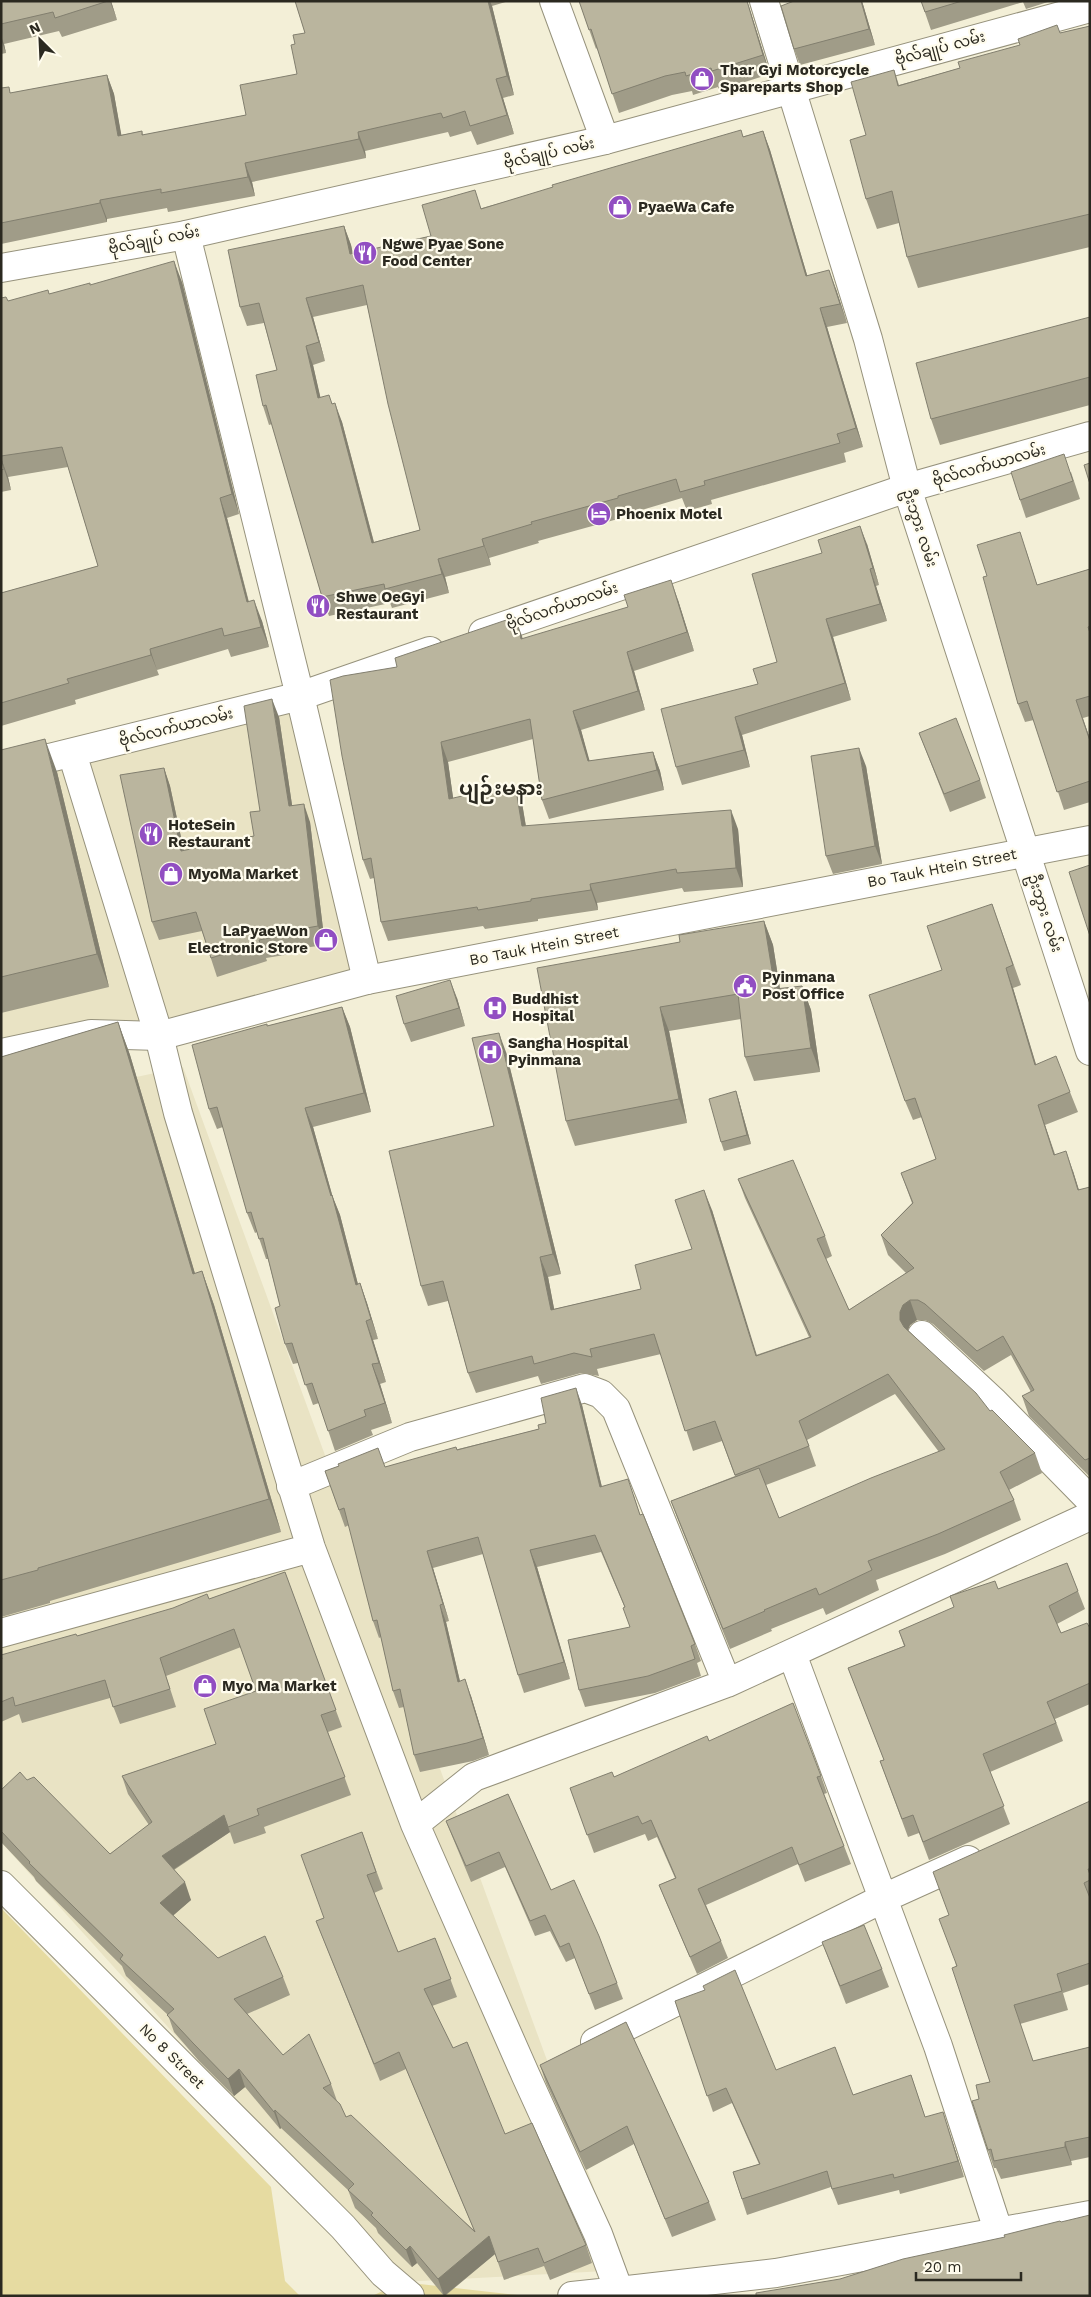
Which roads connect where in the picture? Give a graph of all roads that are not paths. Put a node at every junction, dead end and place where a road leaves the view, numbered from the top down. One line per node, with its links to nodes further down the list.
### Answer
1 (554, 1): 5 (street)
2 (764, 1): 4 (street, ဦးဘွား လမ်း)
3 (1090, 8): 4 (street, ဗိုလ်ချုပ် လမ်း)
4 (792, 88): 5 (street, ဗိုလ်ချုပ် လမ်း); 9 (street, ဦးဘွား လမ်း)
5 (605, 140): 6 (street, ဗိုလ်ချုပ် လမ်း)
6 (186, 235): 7 (street, ဗိုလ်ချုပ် လမ်း); 10 (street)
7 (1, 268)
8 (1090, 436): 9 (street, ဗိုလ်လက်ယာလမ်း)
9 (907, 488): 10 (street, ဗိုလ်လက်ယာလမ်း); 14 (street, ဦးဘွား လမ်း)
10 (300, 696): 11 (street, ဗိုလ်လက်ယာလမ်း); 15 (street)
11 (72, 753): 12 (street, ဗိုလ်လက်ယာလမ်း); 16 (street)
12 (1, 770)
13 (1090, 840): 14 (street, Bo Tauk Htein Street)
14 (1024, 852): 15 (street, Bo Tauk Htein Street); 17 (street, ဦးဘွား လမ်း)
15 (367, 980): 16 (street, Bo Tauk Htein Street)
16 (159, 1036): 18 (street, Bo Tauk Htein Street); 20 (street)
17 (1090, 1050)
18 (1, 1053)
19 (922, 1335): 21 (street)
20 (291, 1486): 23 (street); 26 (street)
21 (1090, 1500)
22 (1090, 1516): 25 (street)
23 (311, 1548): 24 (street); 27 (street)
24 (1, 1633)
25 (792, 1654): 26 (street); 30 (street)
26 (727, 1683): 27 (street)
27 (415, 1824): 31 (street)
28 (991, 1850): 30 (street)
29 (1, 1885): 35 (street, No 8 Street)
30 (884, 1898): 31 (street); 33 (street)
31 (526, 2076): 34 (street)
32 (1090, 2215): 33 (street)
33 (998, 2230): 34 (street)
34 (620, 2293): 36 (street)
35 (410, 2296)
36 (572, 2296)

